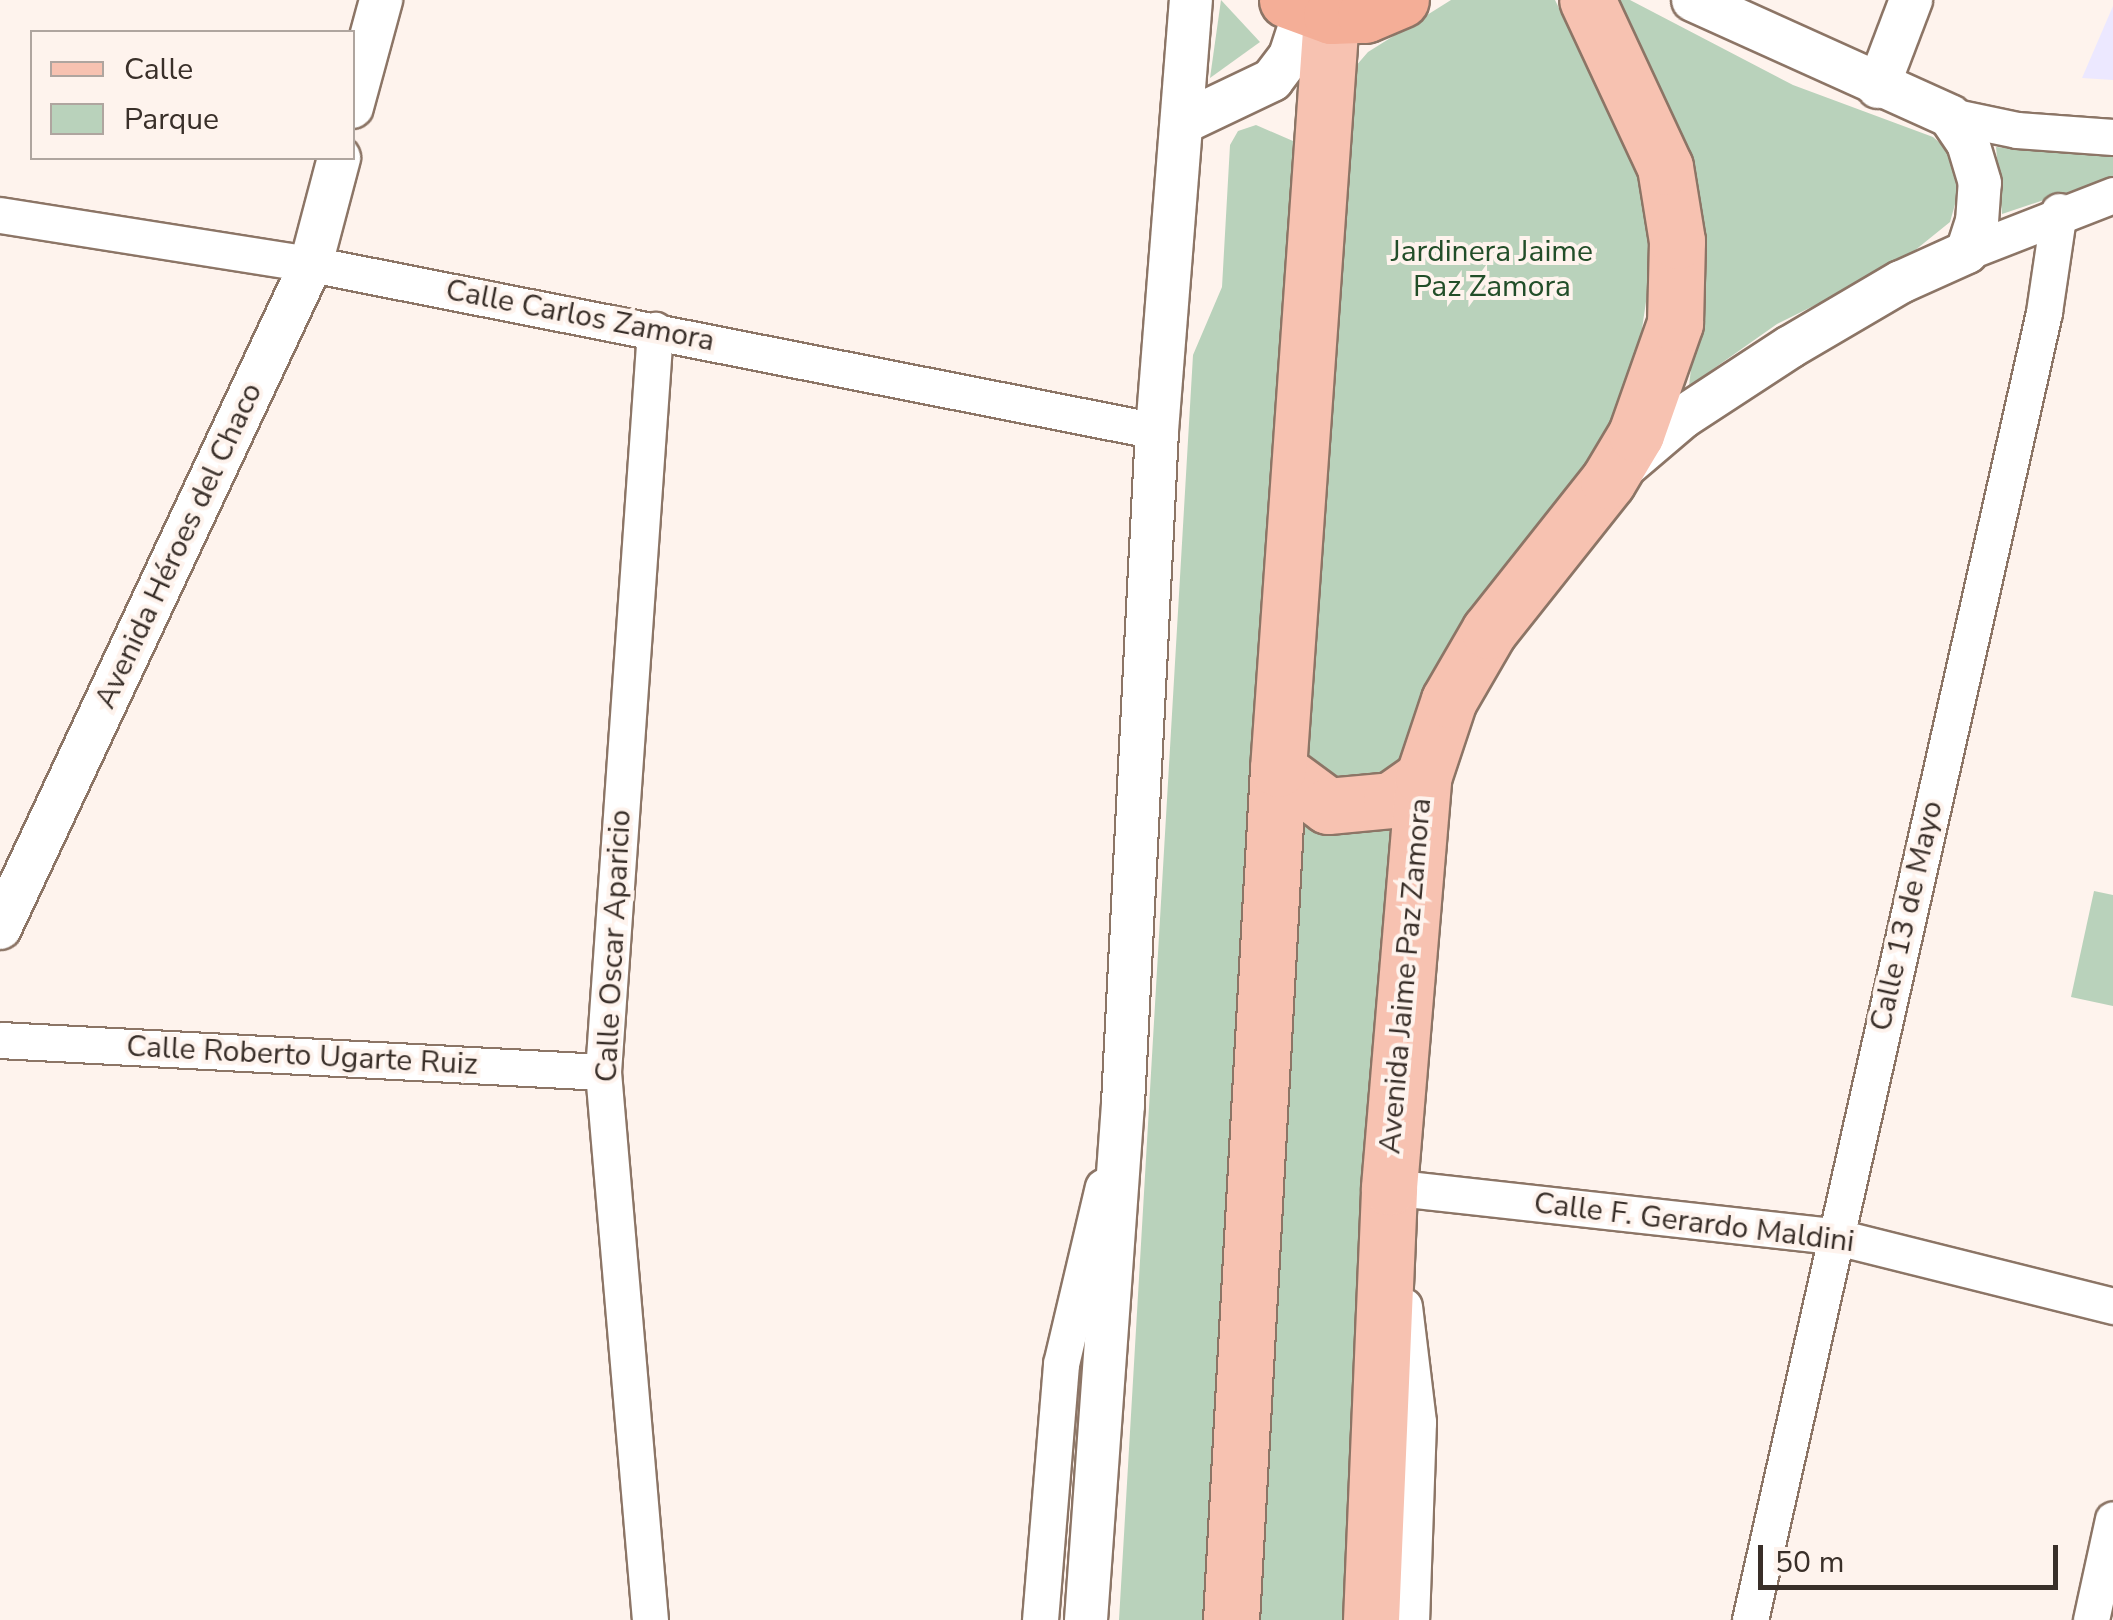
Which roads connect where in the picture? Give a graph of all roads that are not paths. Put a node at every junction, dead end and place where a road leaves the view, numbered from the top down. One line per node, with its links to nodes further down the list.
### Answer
1 (381, 0): 9 (street)
2 (1191, 0): 11 (street)
3 (1401, 0): 7 (highway)
4 (1587, 0): 21 (main road, Avenida Jaime Paz Zamora)
5 (1693, 0): 8 (street)
6 (1910, 0): 8 (street)
7 (1307, 9): 11 (street); 22 (main road)
8 (1878, 87): 10 (street)
9 (355, 96)
10 (1950, 116): 12 (street); 17 (street)
11 (1182, 123): 20 (street)
12 (2113, 136)
13 (338, 160): 18 (street, Avenida Héroes del Chaco)
14 (2113, 195): 15 (street)
15 (2059, 211): 17 (street); 29 (street, Calle 13 de Mayo)
16 (0, 214): 18 (street, Calle Carlos Zamora)
17 (1967, 252): 21 (street)
18 (311, 264): 19 (street, Calle Carlos Zamora); 24 (street, Avenida Héroes del Chaco)
19 (655, 330): 20 (street, Calle Carlos Zamora); 26 (street, Calle Oscar Aparicio)
20 (1156, 431): 27 (street)
21 (1608, 481): 23 (main road, Avenida Jaime Paz Zamora)
22 (1278, 769): 23 (main road); 35 (main road)
23 (1424, 778): 28 (main road, Avenida Jaime Paz Zamora)
24 (0, 928)
25 (0, 1040): 26 (street, Calle Roberto Ugarte Ruiz)
26 (604, 1072): 32 (street, Calle Oscar Aparicio)
27 (1123, 1104): 33 (street); 34 (street)
28 (1388, 1186): 29 (street, Calle F. Gerardo Maldini); 36 (main road, Avenida Jaime Paz Zamora); 37 (street)
29 (1833, 1236): 30 (street, Calle F. Gerardo Maldini); 38 (street, Calle 13 de Mayo)
30 (2113, 1306)
31 (2113, 1519): 39 (street)
32 (650, 1620)
33 (1040, 1620)
34 (1086, 1620)
35 (1231, 1620)
36 (1371, 1620)
37 (1411, 1620)
38 (1750, 1620)
39 (2091, 1620)

